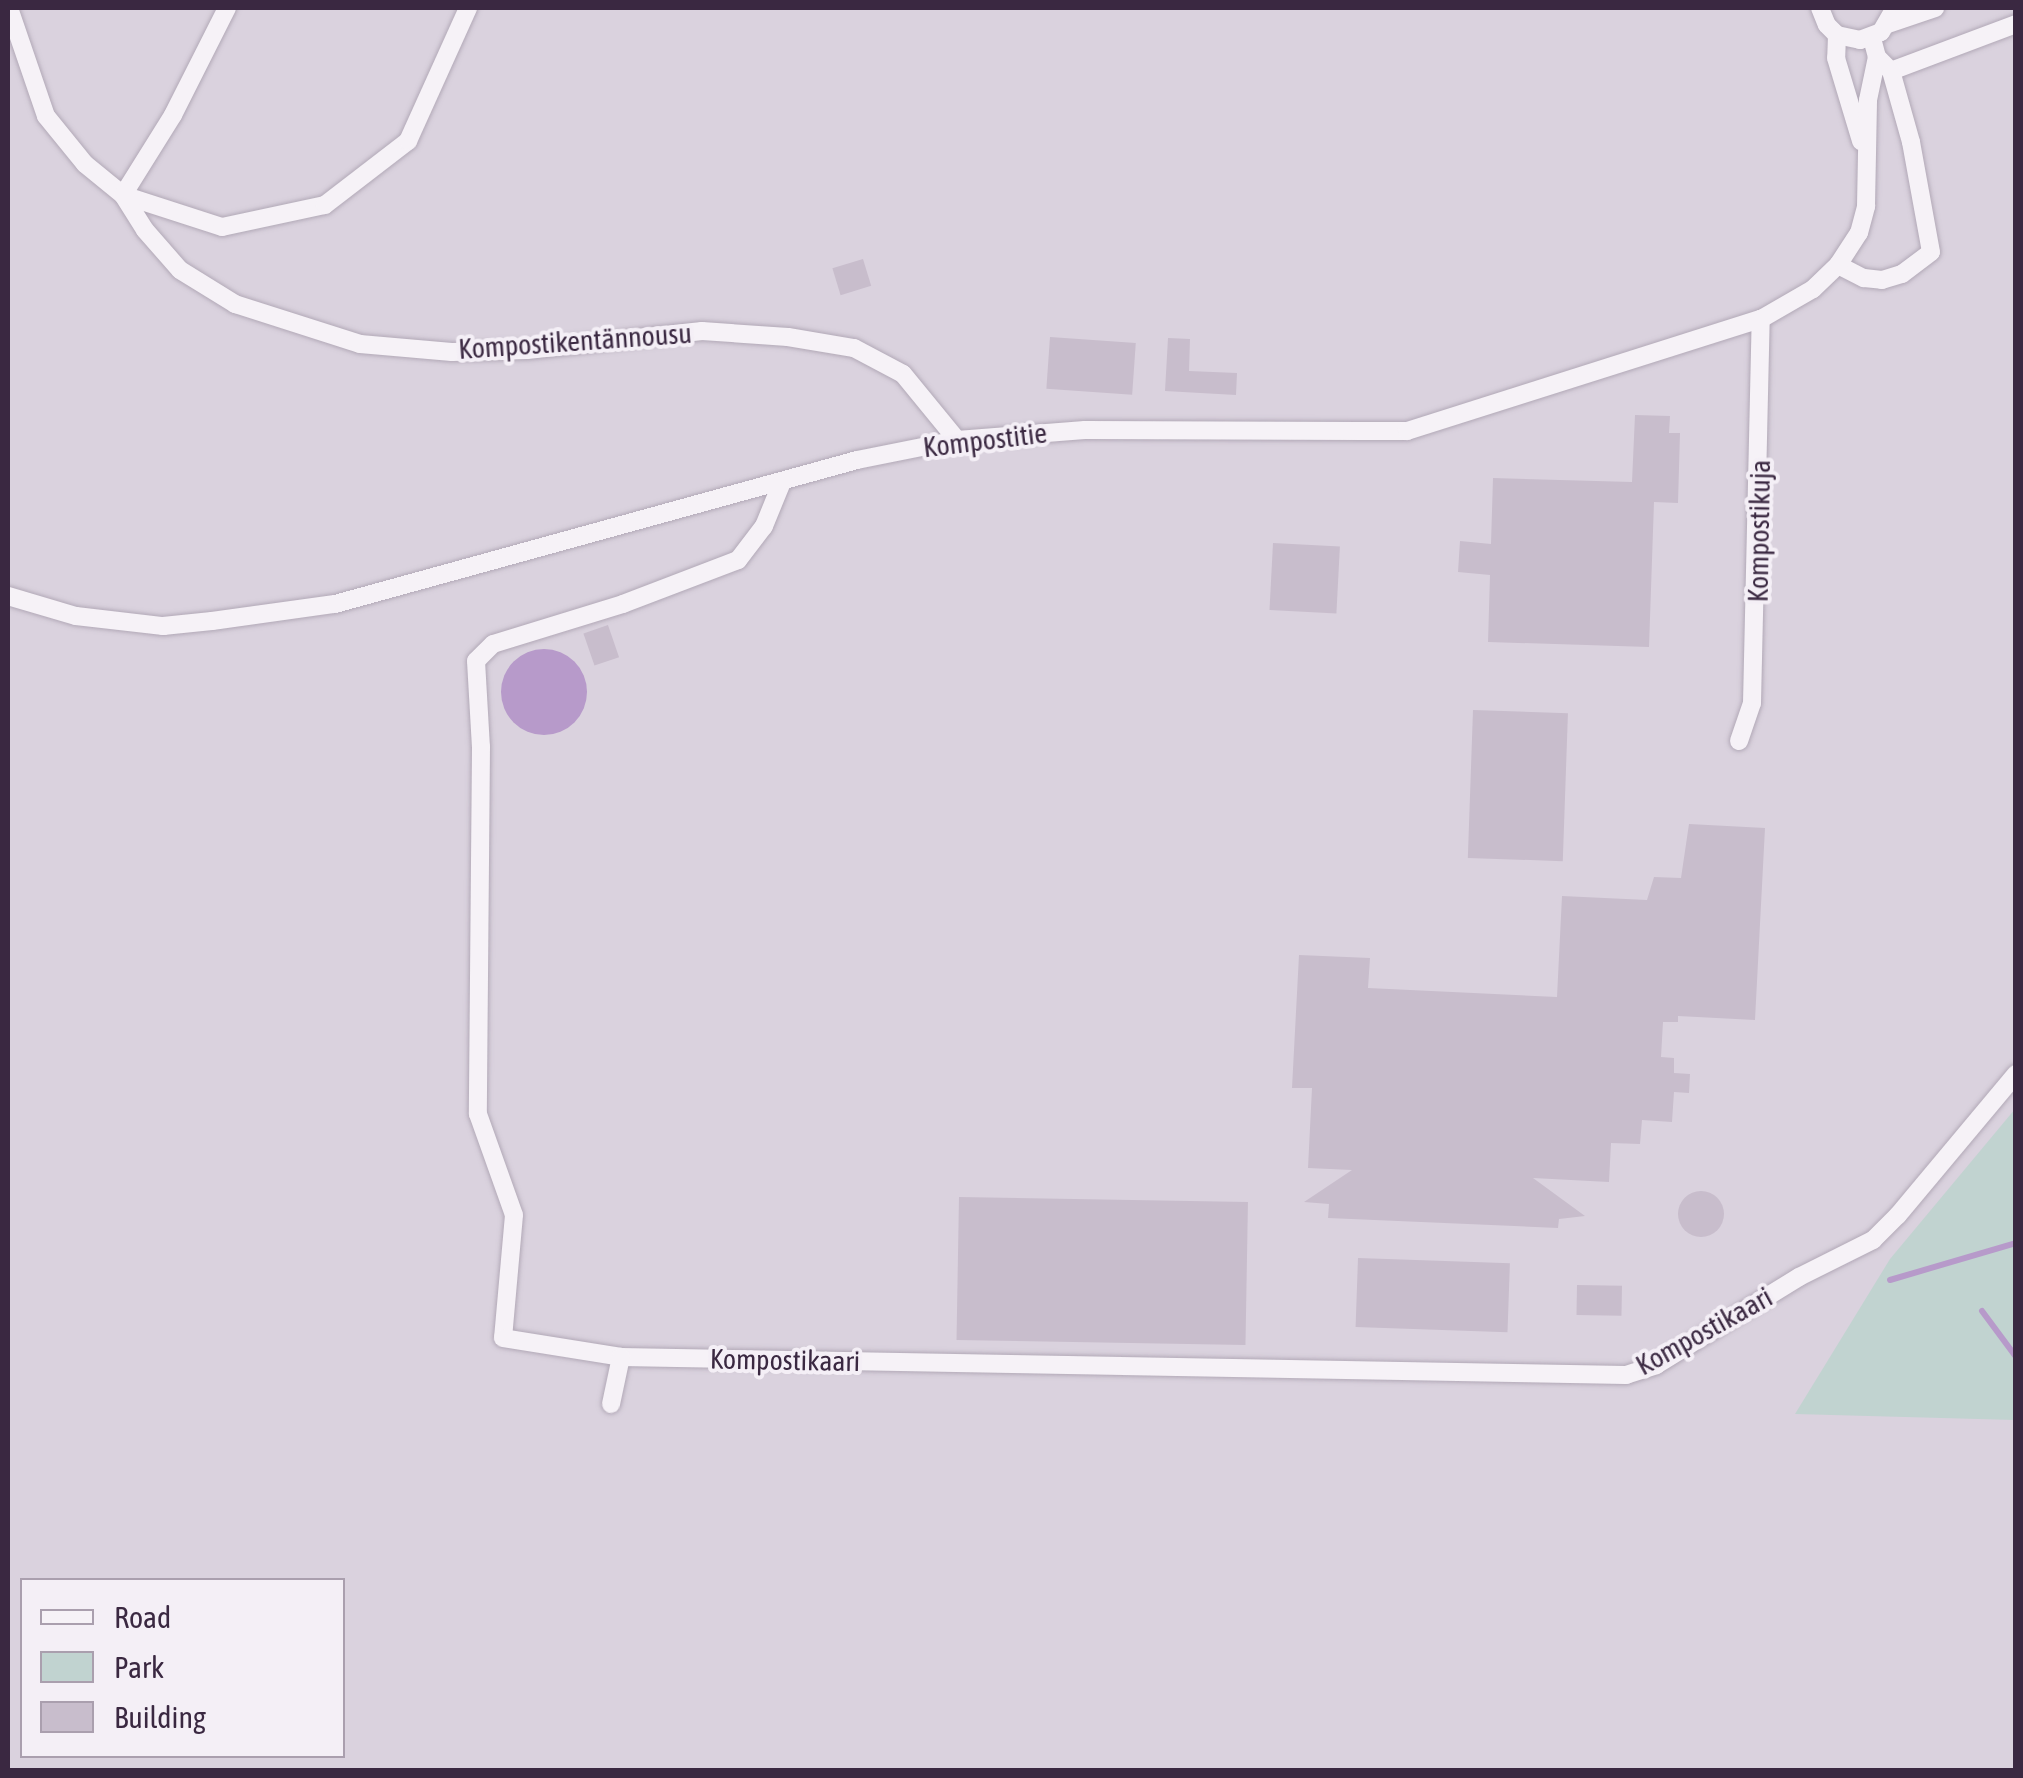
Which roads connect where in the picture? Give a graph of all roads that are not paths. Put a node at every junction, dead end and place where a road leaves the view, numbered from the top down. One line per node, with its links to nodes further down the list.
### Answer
1 (9, 8): 13 (street)
2 (227, 8): 13 (street)
3 (468, 8): 13 (street)
4 (1820, 8): 8 (street)
5 (1935, 8): 6 (street)
6 (1891, 16): 9 (street)
7 (2016, 24): 11 (street)
8 (1837, 35): 9 (street); 12 (street, Kompostitie)
9 (1872, 38): 10 (street)
10 (1876, 56): 11 (street); 12 (street, Kompostitie)
11 (1891, 71): 14 (street)
12 (1866, 157): 14 (street, Kompostitie)
13 (123, 195): 16 (street, Kompostikentännousu)
14 (1838, 265): 15 (street, Kompostitie)
15 (1761, 319): 16 (street, Kompostitie); 19 (street, Kompostikuja)
16 (956, 440): 17 (street, Kompostitie)
17 (782, 482): 18 (street, Kompostitie); 21 (street, Kompostikaari)
18 (8, 596)
19 (1739, 741)
20 (2016, 1074): 21 (street, Kompostikaari)
21 (621, 1357): 22 (street)
22 (611, 1404)

